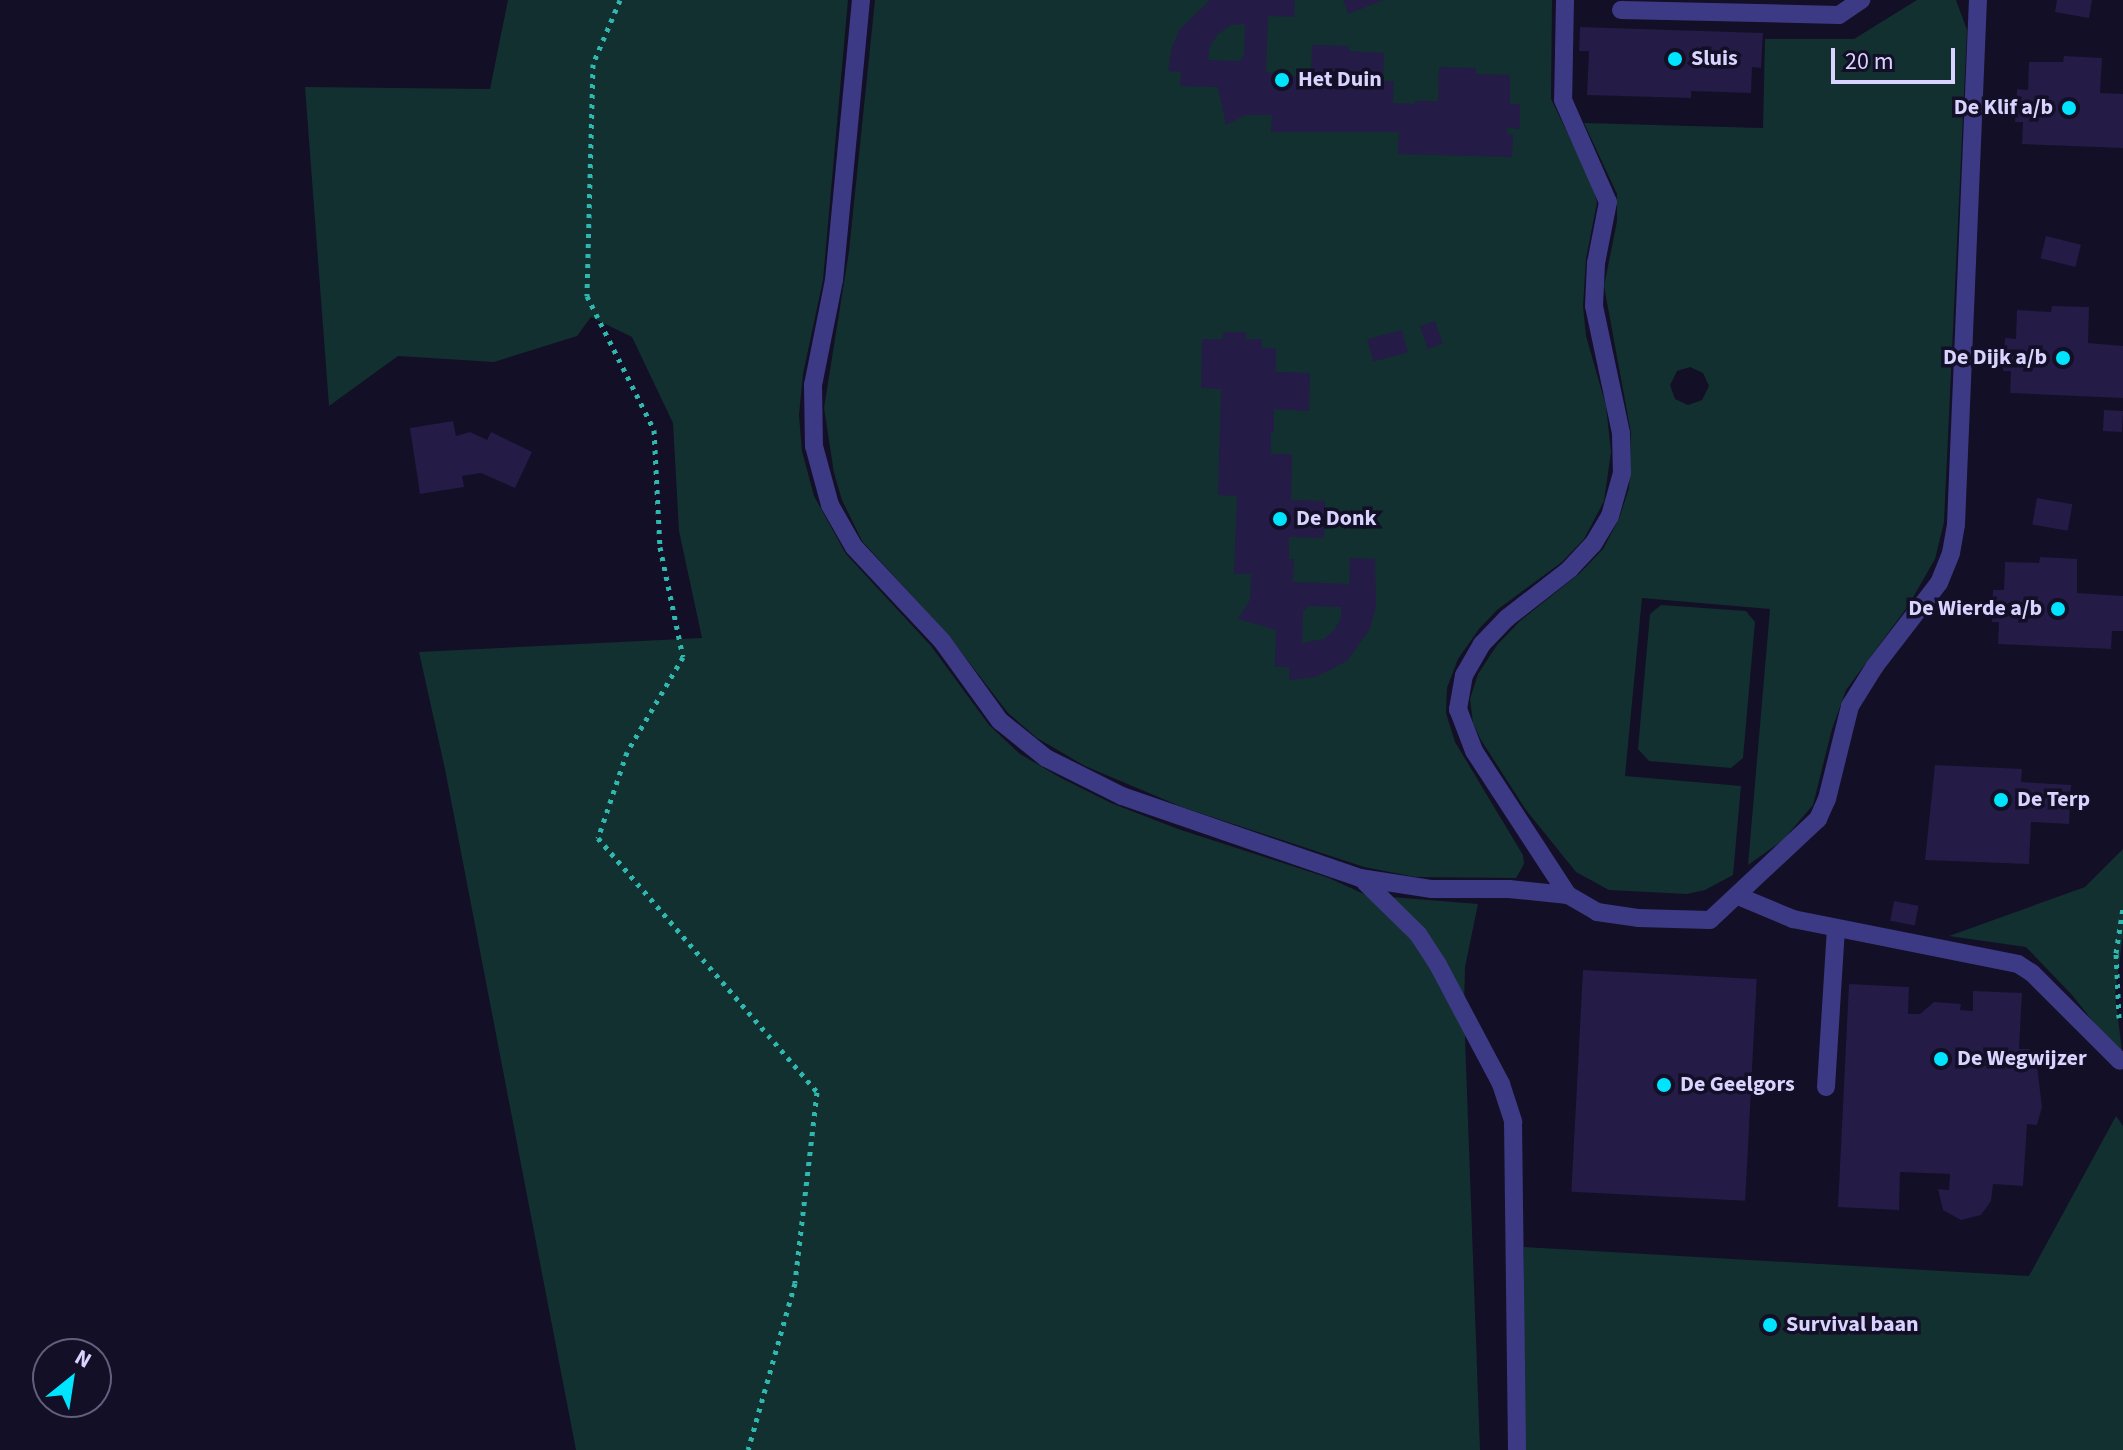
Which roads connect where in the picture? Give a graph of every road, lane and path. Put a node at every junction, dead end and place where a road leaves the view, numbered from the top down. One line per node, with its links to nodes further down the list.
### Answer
1 (620, 0): 14 (path)
2 (861, 0): 7 (lane)
3 (1565, 0): 8 (lane)
4 (1861, 0): 6 (lane)
5 (1978, 0): 9 (lane)
6 (1621, 10)
7 (1360, 878): 8 (lane); 15 (lane)
8 (1568, 895): 9 (lane)
9 (1738, 896): 11 (lane)
10 (2123, 908): 12 (path)
11 (1836, 929): 12 (lane); 13 (lane)
12 (2120, 1061)
13 (1826, 1087)
14 (748, 1450)
15 (1517, 1450)

